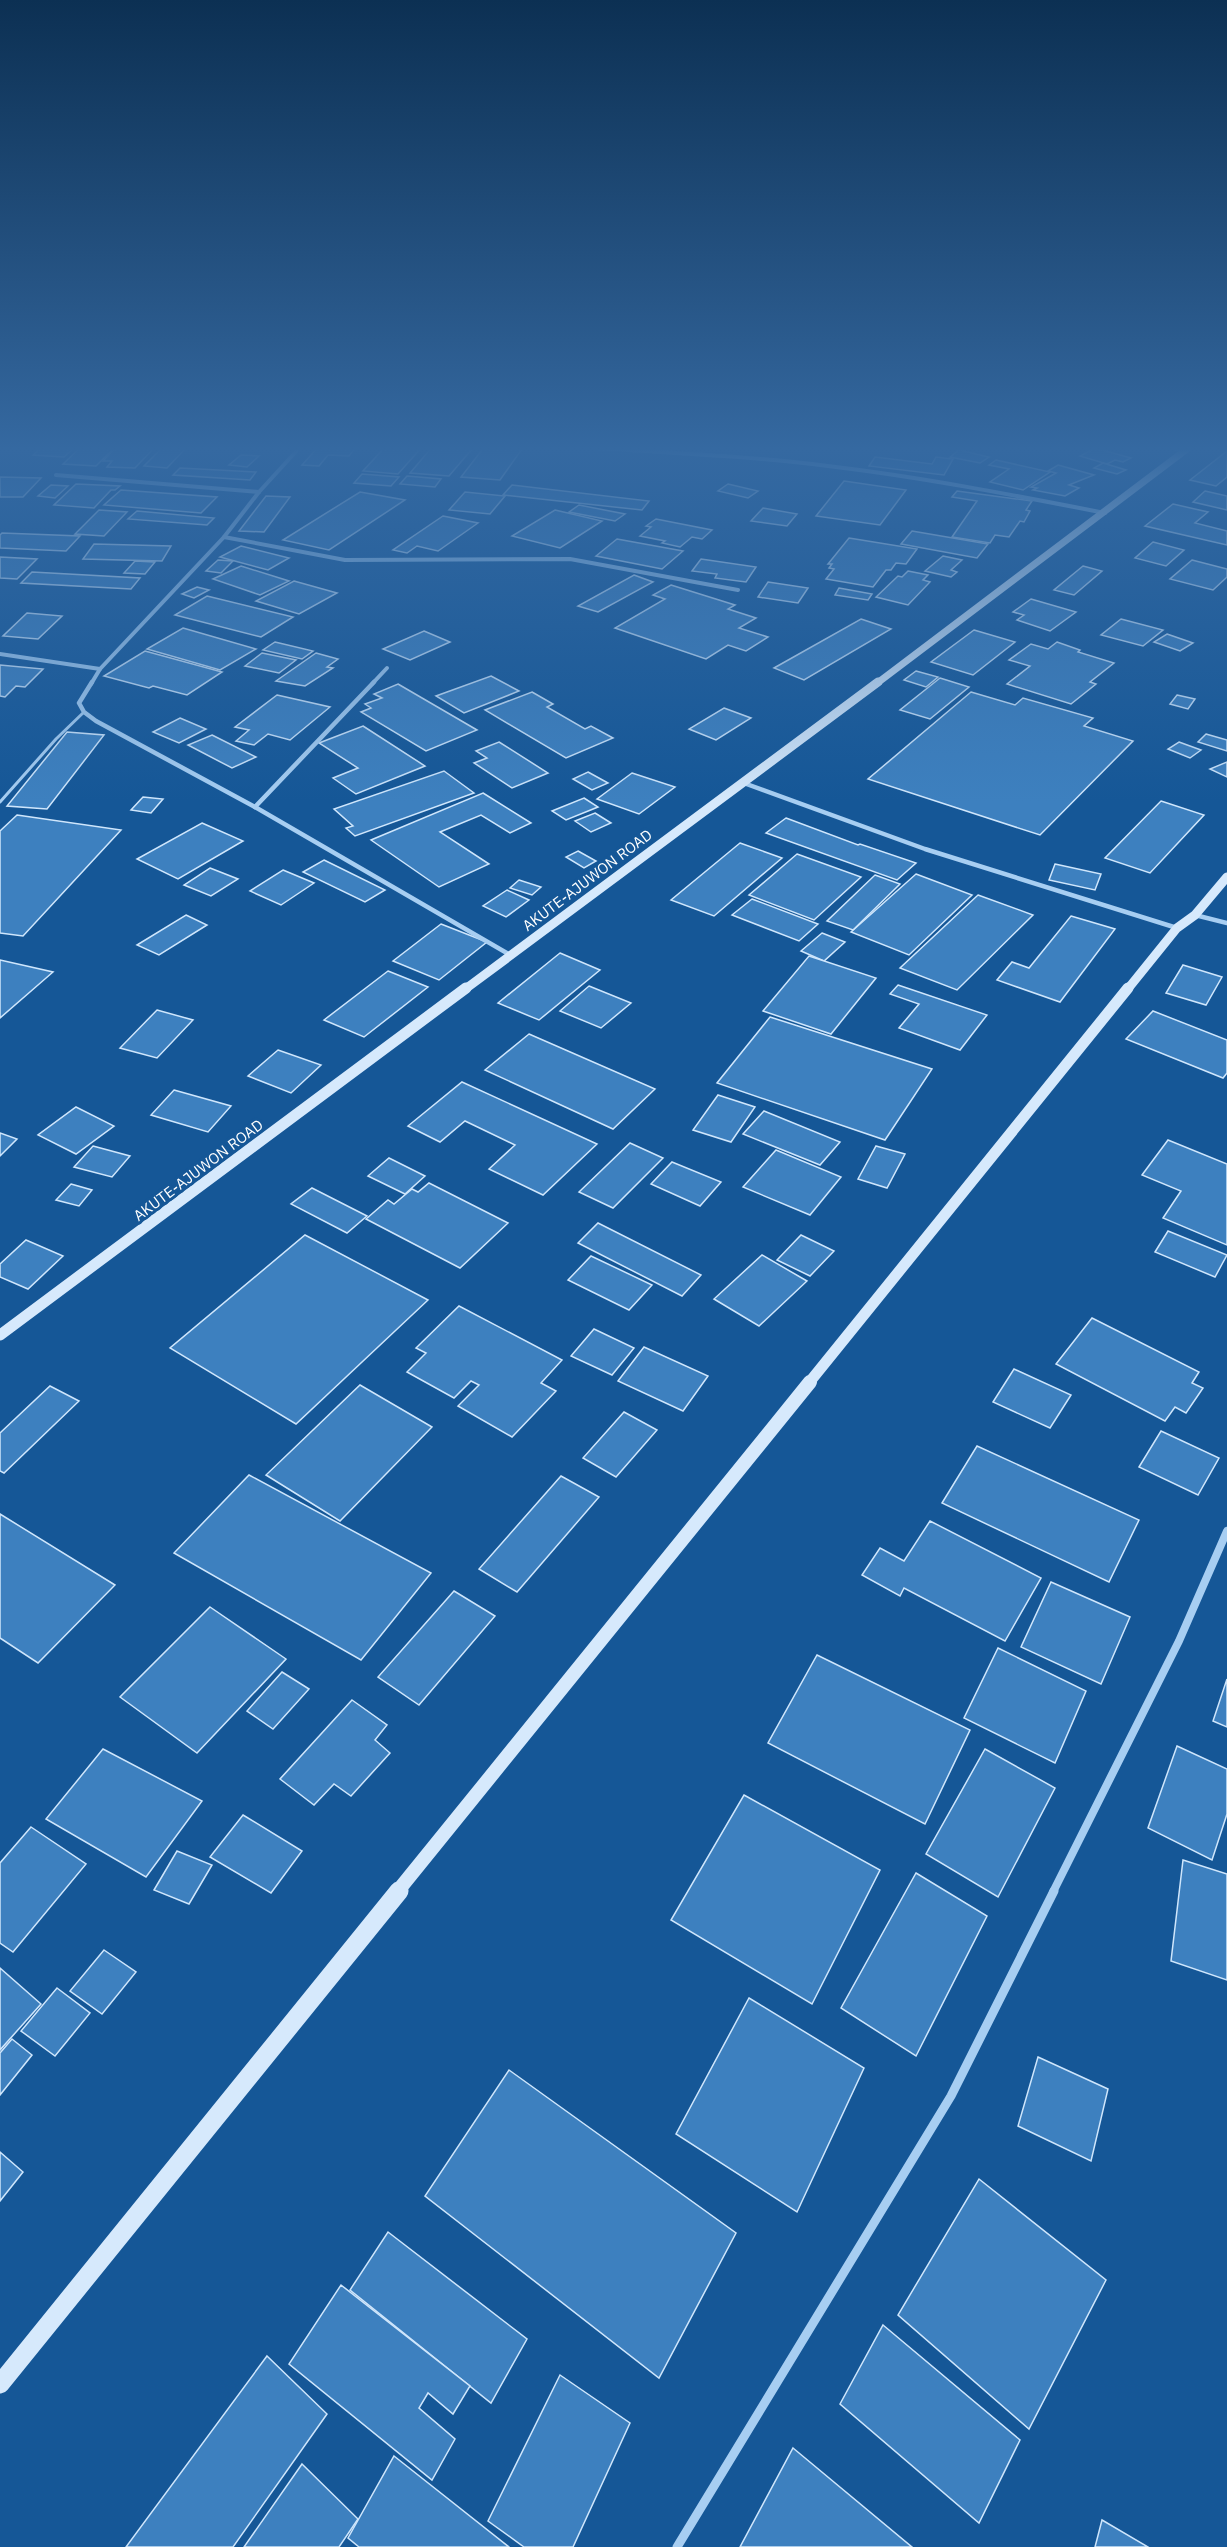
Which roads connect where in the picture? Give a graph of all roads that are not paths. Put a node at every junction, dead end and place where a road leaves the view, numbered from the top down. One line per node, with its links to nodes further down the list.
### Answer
1 (198, 565): 7 (street)
2 (602, 565): 4 (street)
3 (1035, 565): 9 (main road, AKUTE-AJUWON ROAD)
4 (738, 590)
5 (0, 654): 7 (street)
6 (387, 668): 11 (street)
7 (100, 669): 8 (street)
8 (84, 712): 10 (lane); 11 (street)
9 (741, 782): 15 (street); 16 (main road, AKUTE-AJUWON ROAD)
10 (0, 802)
11 (255, 807): 16 (street)
12 (1227, 877): 13 (main road)
13 (1194, 915): 14 (street); 15 (main road)
14 (1227, 923)
15 (1178, 928): 19 (main road)
16 (512, 956): 17 (main road, AKUTE-AJUWON ROAD)
17 (0, 1335)
18 (1227, 1531): 20 (street)
19 (0, 2384)
20 (677, 2547)

